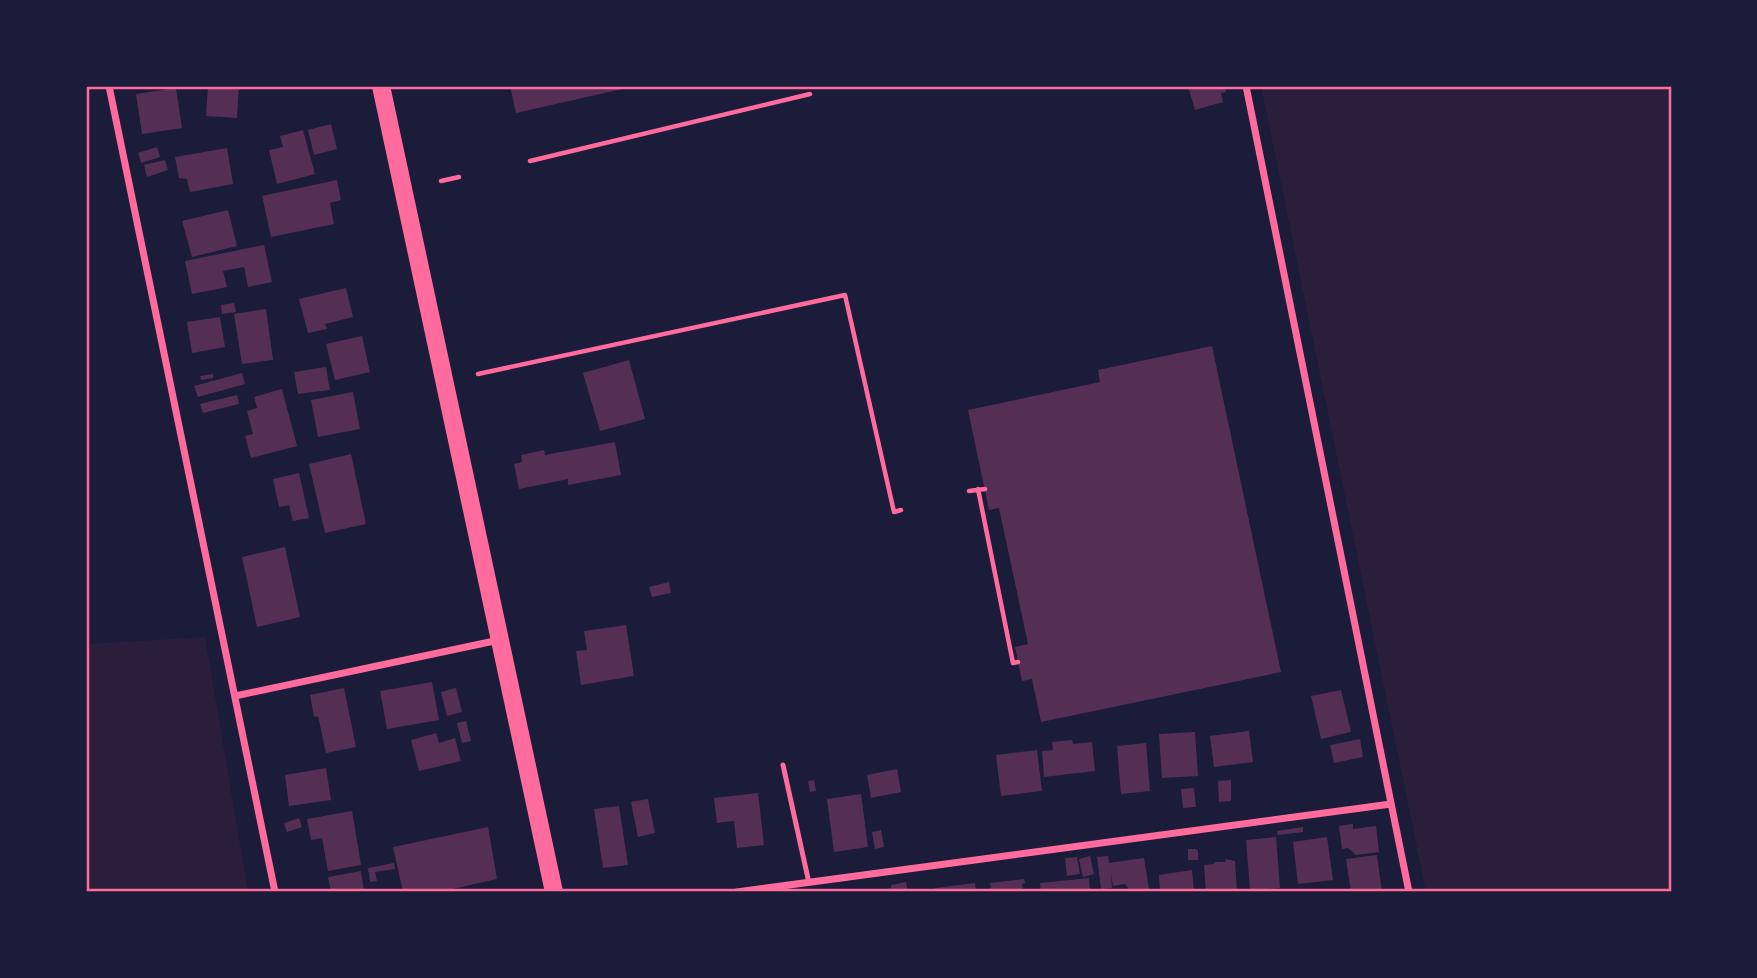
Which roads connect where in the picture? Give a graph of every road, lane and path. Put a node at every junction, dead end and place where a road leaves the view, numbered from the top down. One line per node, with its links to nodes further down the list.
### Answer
1 (109, 86): 13 (street)
2 (381, 86): 11 (main road)
3 (1246, 86): 15 (street)
4 (810, 94): 5 (path)
5 (530, 161)
6 (459, 177): 7 (path)
7 (441, 181)
8 (478, 374): 10 (path)
9 (969, 491): 12 (path)
10 (901, 510)
11 (500, 639): 13 (street); 18 (main road)
12 (1018, 662)
13 (235, 696): 17 (street)
14 (783, 765): 16 (lane)
15 (1391, 804): 16 (street); 21 (street)
16 (809, 883): 19 (street); 20 (street)
17 (275, 892)
18 (554, 892)
19 (737, 892)
20 (811, 892)
21 (1409, 892)

